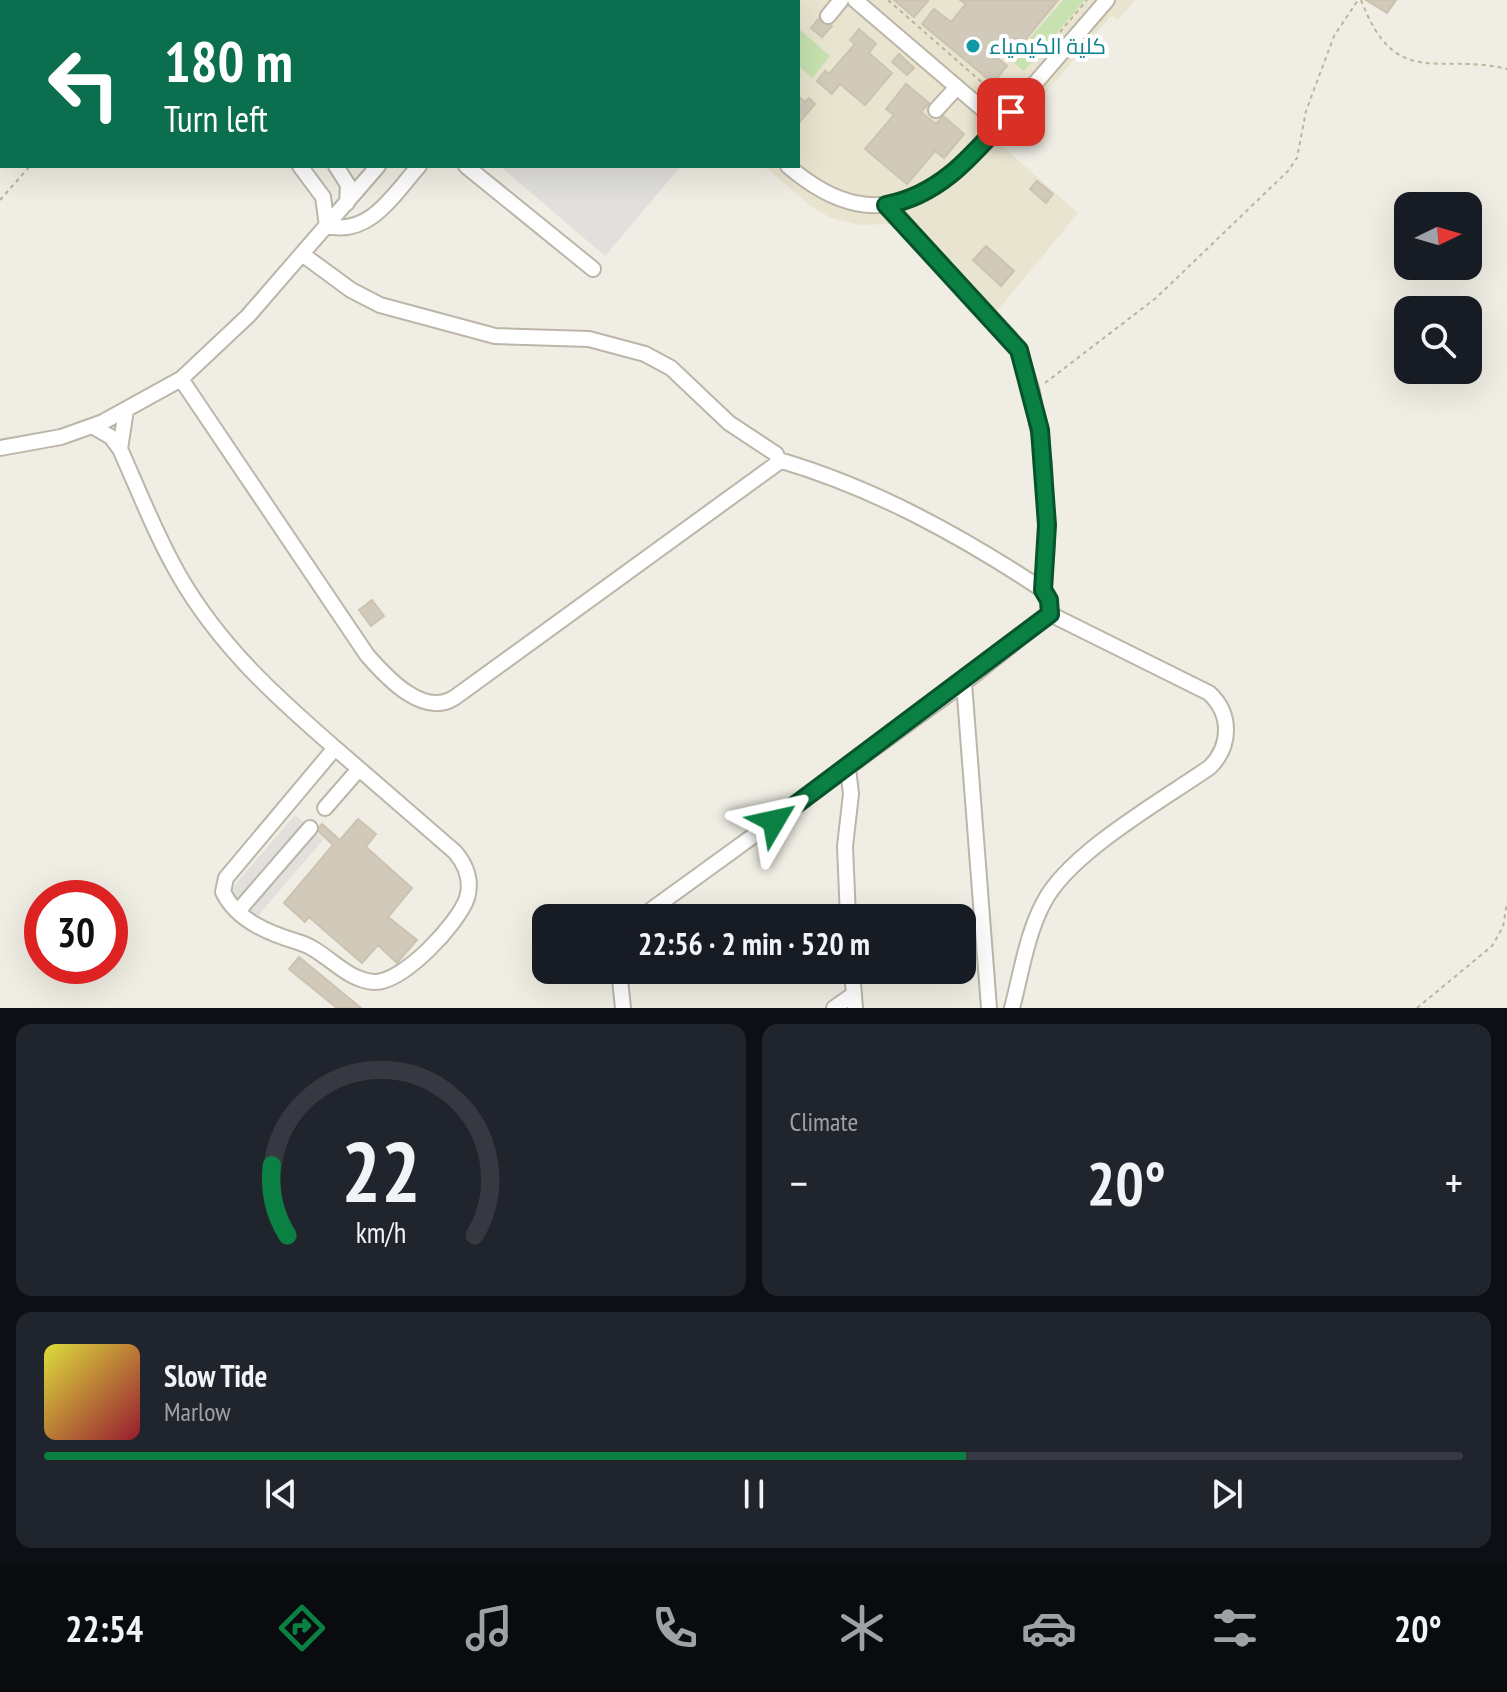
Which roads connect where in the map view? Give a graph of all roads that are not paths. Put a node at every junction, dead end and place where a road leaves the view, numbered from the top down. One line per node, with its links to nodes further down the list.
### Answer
1 (841, 0): 4 (street)
2 (855, 0): 5 (street)
3 (1107, 0): 7 (street)
4 (828, 16)
5 (957, 87): 6 (street); 7 (street)
6 (936, 110)
7 (1000, 124): 15 (street)
8 (301, 168): 16 (street)
9 (337, 168): 14 (street)
10 (376, 168): 14 (street)
11 (417, 168): 16 (street)
12 (468, 168): 18 (street)
13 (791, 168): 15 (street)
14 (347, 203): 16 (street)
15 (886, 205): 25 (street)
16 (327, 226): 17 (street)
17 (302, 254): 19 (street); 24 (street)
18 (593, 269)
19 (181, 379): 20 (street); 24 (street)
20 (126, 410): 21 (street); 23 (street)
21 (92, 426): 22 (street); 23 (street)
22 (0, 448)
23 (120, 449): 28 (street)
24 (779, 460): 25 (street)
25 (1043, 590): 26 (street)
26 (1050, 614): 27 (street); 41 (street)
27 (964, 683): 29 (street); 40 (street)
28 (335, 748): 30 (street); 35 (street)
29 (848, 768): 33 (street); 34 (street)
30 (359, 769): 31 (street); 35 (street)
31 (325, 808)
32 (310, 828): 35 (street)
33 (659, 904)
34 (847, 904)
35 (239, 910)
36 (620, 984): 38 (street)
37 (854, 1001): 39 (street)
38 (623, 1008)
39 (834, 1008)
40 (989, 1008)
41 (1012, 1008)

